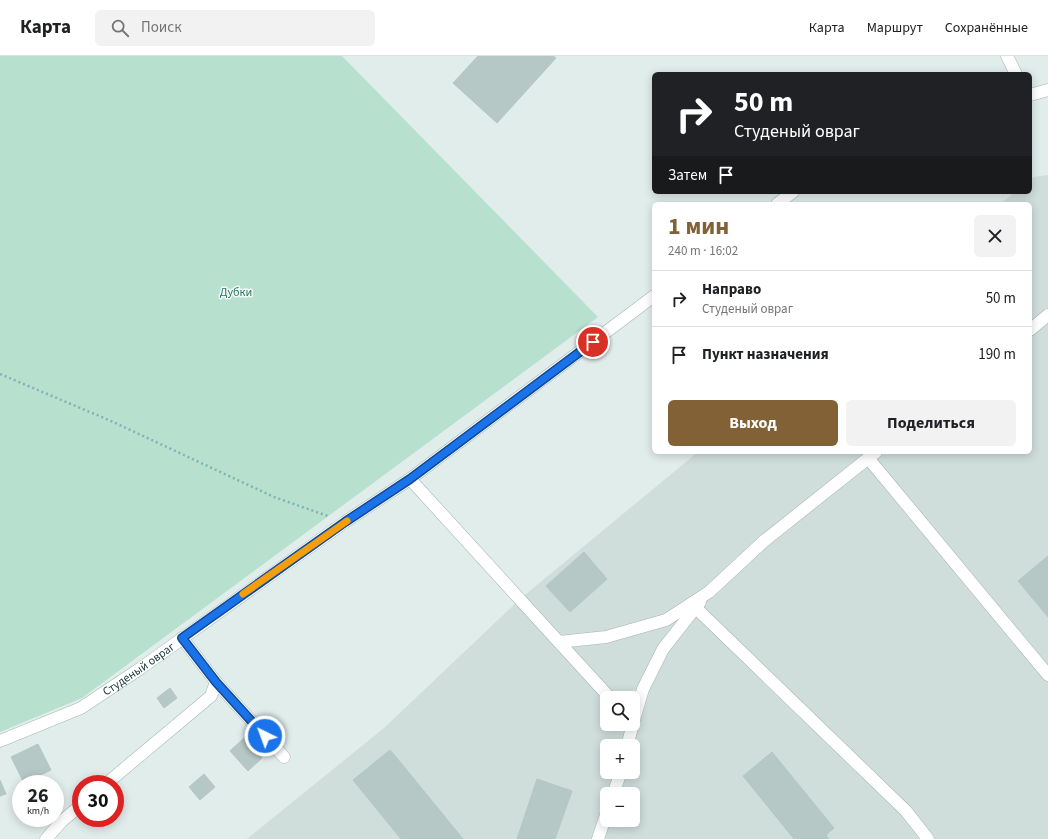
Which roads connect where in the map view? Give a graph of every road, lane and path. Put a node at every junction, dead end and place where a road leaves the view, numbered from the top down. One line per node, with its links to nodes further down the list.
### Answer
1 (1007, 56): 2 (street)
2 (1015, 72)
3 (1048, 90): 4 (street)
4 (1032, 94)
5 (790, 194): 6 (street)
6 (780, 202)
7 (652, 298): 12 (street, Студеный овраг)
8 (1048, 315): 9 (street)
9 (1032, 328)
10 (0, 374): 13 (path)
11 (872, 455): 14 (street); 18 (street)
12 (410, 479): 13 (street, Студеный овраг); 17 (street)
13 (345, 522): 16 (street, Студеный овраг)
14 (709, 592): 15 (street); 17 (street)
15 (696, 608): 21 (street); 27 (street)
16 (182, 638): 19 (street); 22 (street, Студеный овраг)
17 (559, 642): 20 (street)
18 (1048, 675)
19 (216, 682): 23 (street); 24 (street)
20 (604, 691)
21 (640, 699)
22 (0, 741)
23 (284, 757)
24 (117, 775)
25 (72, 813): 26 (street)
26 (46, 839)
27 (928, 839)

